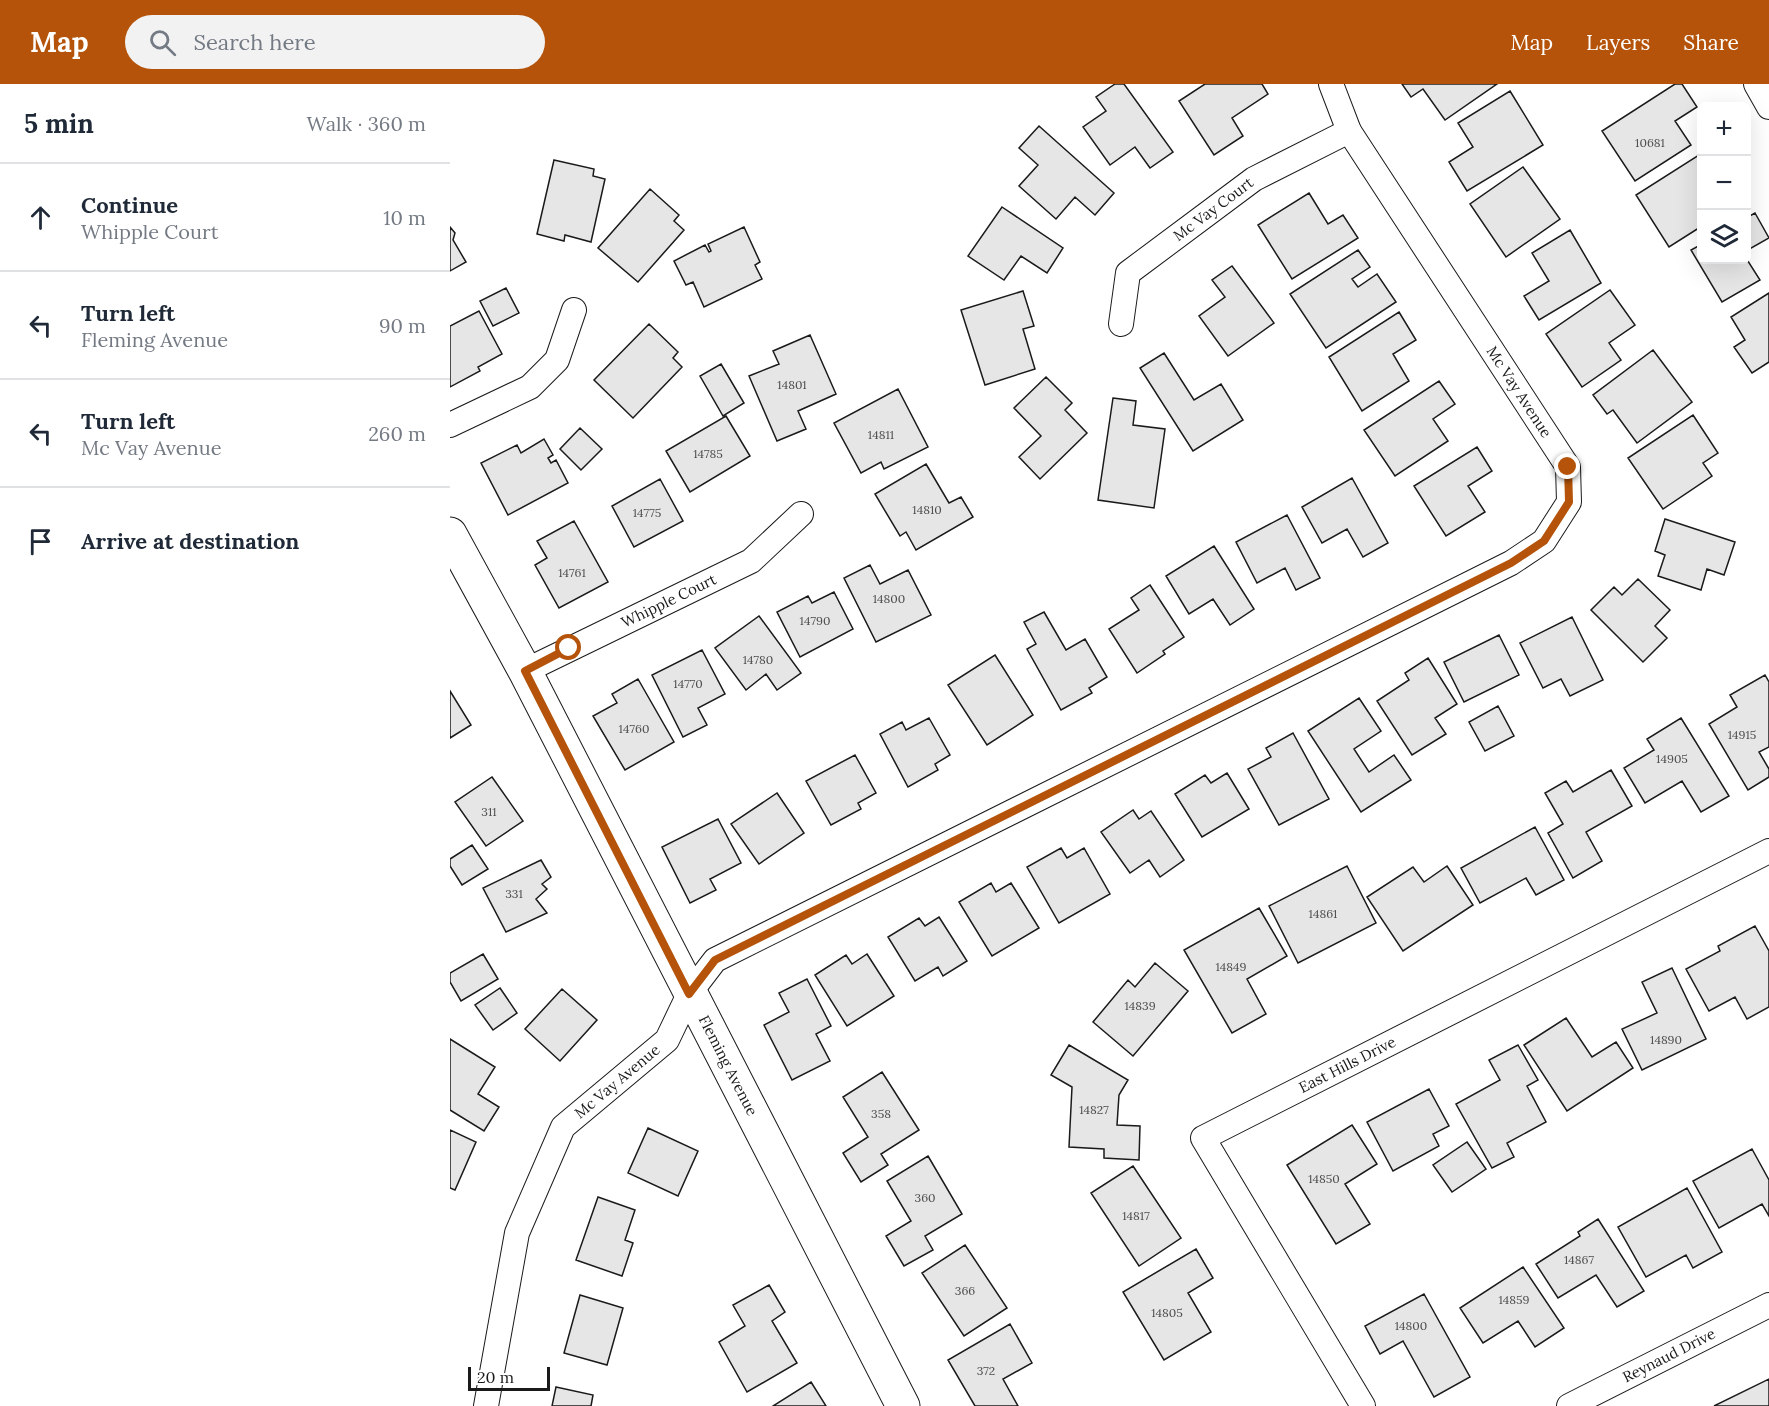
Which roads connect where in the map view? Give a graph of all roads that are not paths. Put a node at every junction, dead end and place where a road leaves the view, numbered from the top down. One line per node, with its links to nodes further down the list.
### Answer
1 (1331, 84): 4 (street, Mc Vay Avenue)
2 (1756, 84): 3 (street)
3 (1769, 107)
4 (1349, 131): 6 (street, Mc Vay Court); 12 (street, Mc Vay Avenue)
5 (574, 310): 7 (street)
6 (1121, 324)
7 (450, 425)
8 (801, 514): 10 (street, Whipple Court)
9 (450, 534): 10 (street, Fleming Avenue)
10 (525, 671): 12 (street, Fleming Avenue)
11 (1769, 851): 16 (street, East Hills Drive)
12 (689, 994): 14 (street, Mc Vay Avenue); 15 (street, Fleming Avenue)
13 (1769, 1305): 17 (street, Reynaud Drive)
14 (486, 1406)
15 (903, 1406)
16 (1363, 1406)
17 (1569, 1406)

